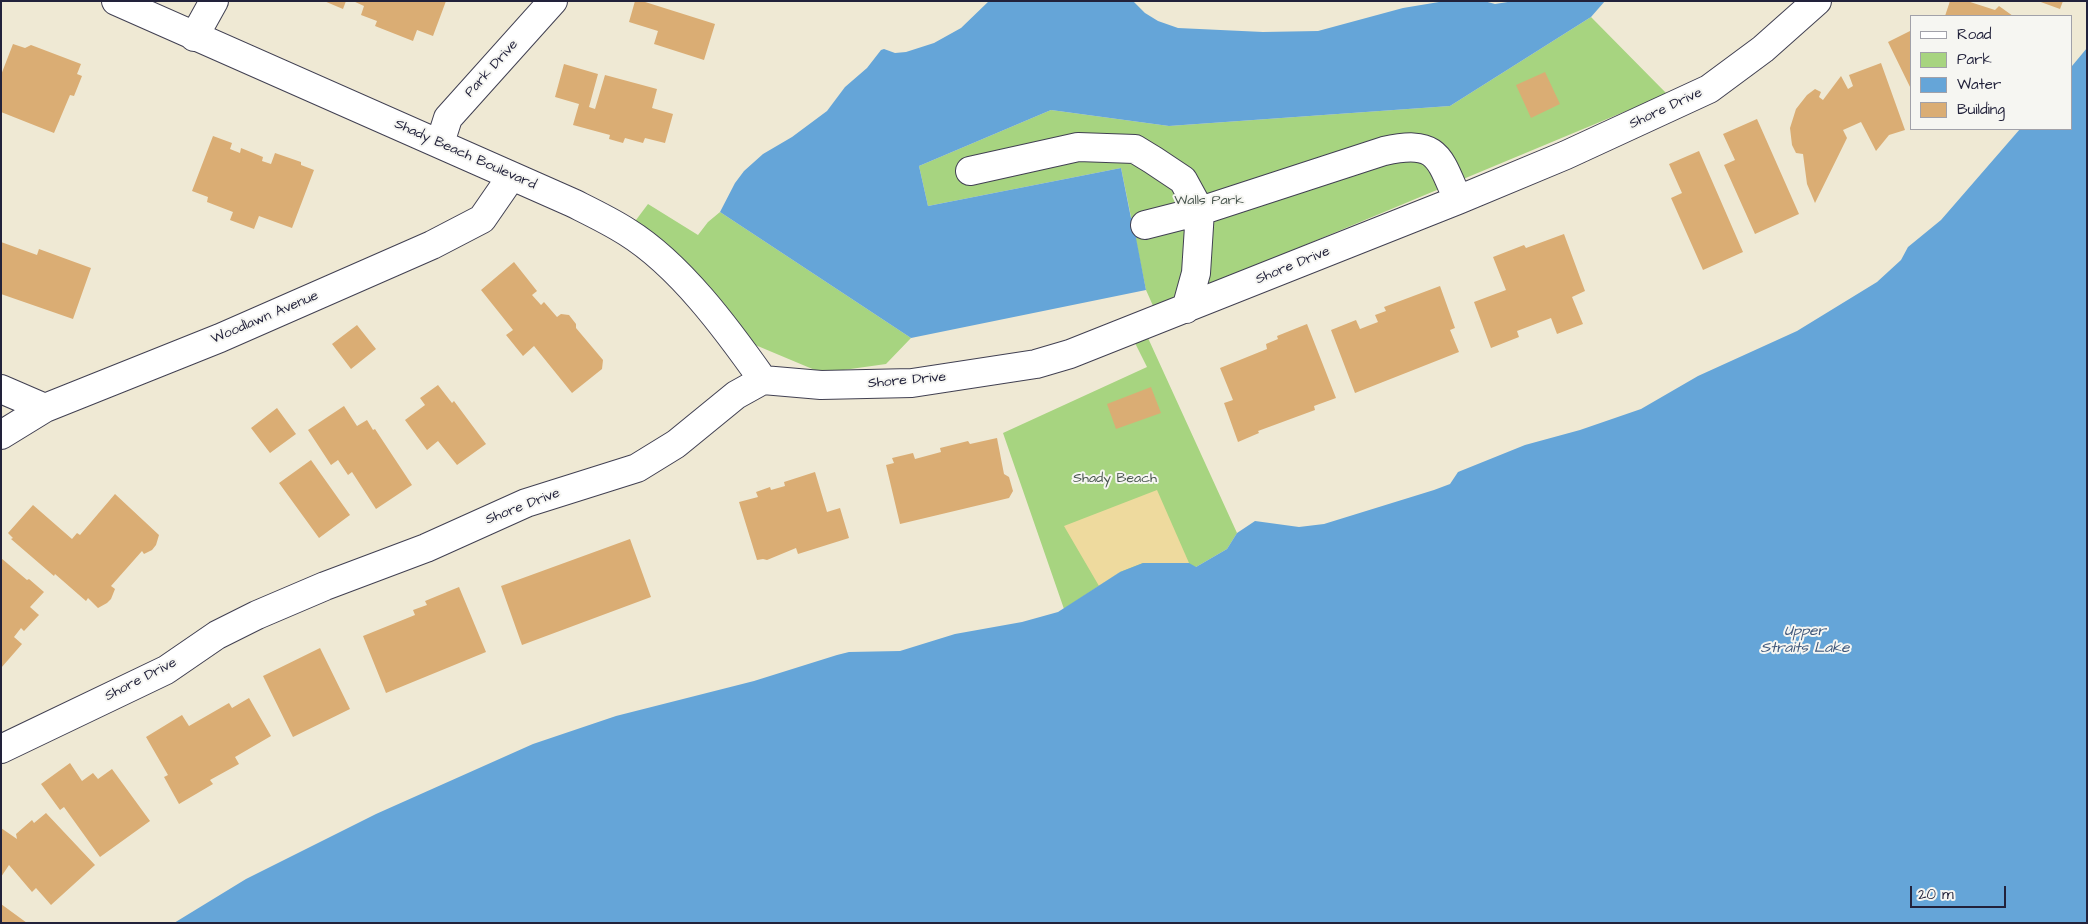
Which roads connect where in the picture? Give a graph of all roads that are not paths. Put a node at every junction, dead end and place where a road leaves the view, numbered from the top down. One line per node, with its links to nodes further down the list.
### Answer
1 (116, 1): 5 (street, Shady Beach Boulevard)
2 (214, 1): 5 (street)
3 (553, 1): 6 (street, Park Drive)
4 (1817, 1): 9 (street, Shore Drive)
5 (194, 37): 6 (street, Shady Beach Boulevard)
6 (440, 143): 8 (street, Shady Beach Boulevard)
7 (970, 171): 10 (street)
8 (511, 177): 13 (street, Shady Beach Boulevard); 15 (street, Woodlawn Avenue)
9 (1458, 200): 10 (street); 12 (street, Shore Drive)
10 (1200, 212): 11 (street); 12 (street)
11 (1145, 226)
12 (1186, 309): 13 (street, Shore Drive)
13 (763, 380): 17 (street, Shore Drive)
14 (1, 389): 15 (street)
15 (45, 408): 16 (street, Woodlawn Avenue)
16 (1, 435)
17 (1, 749)

